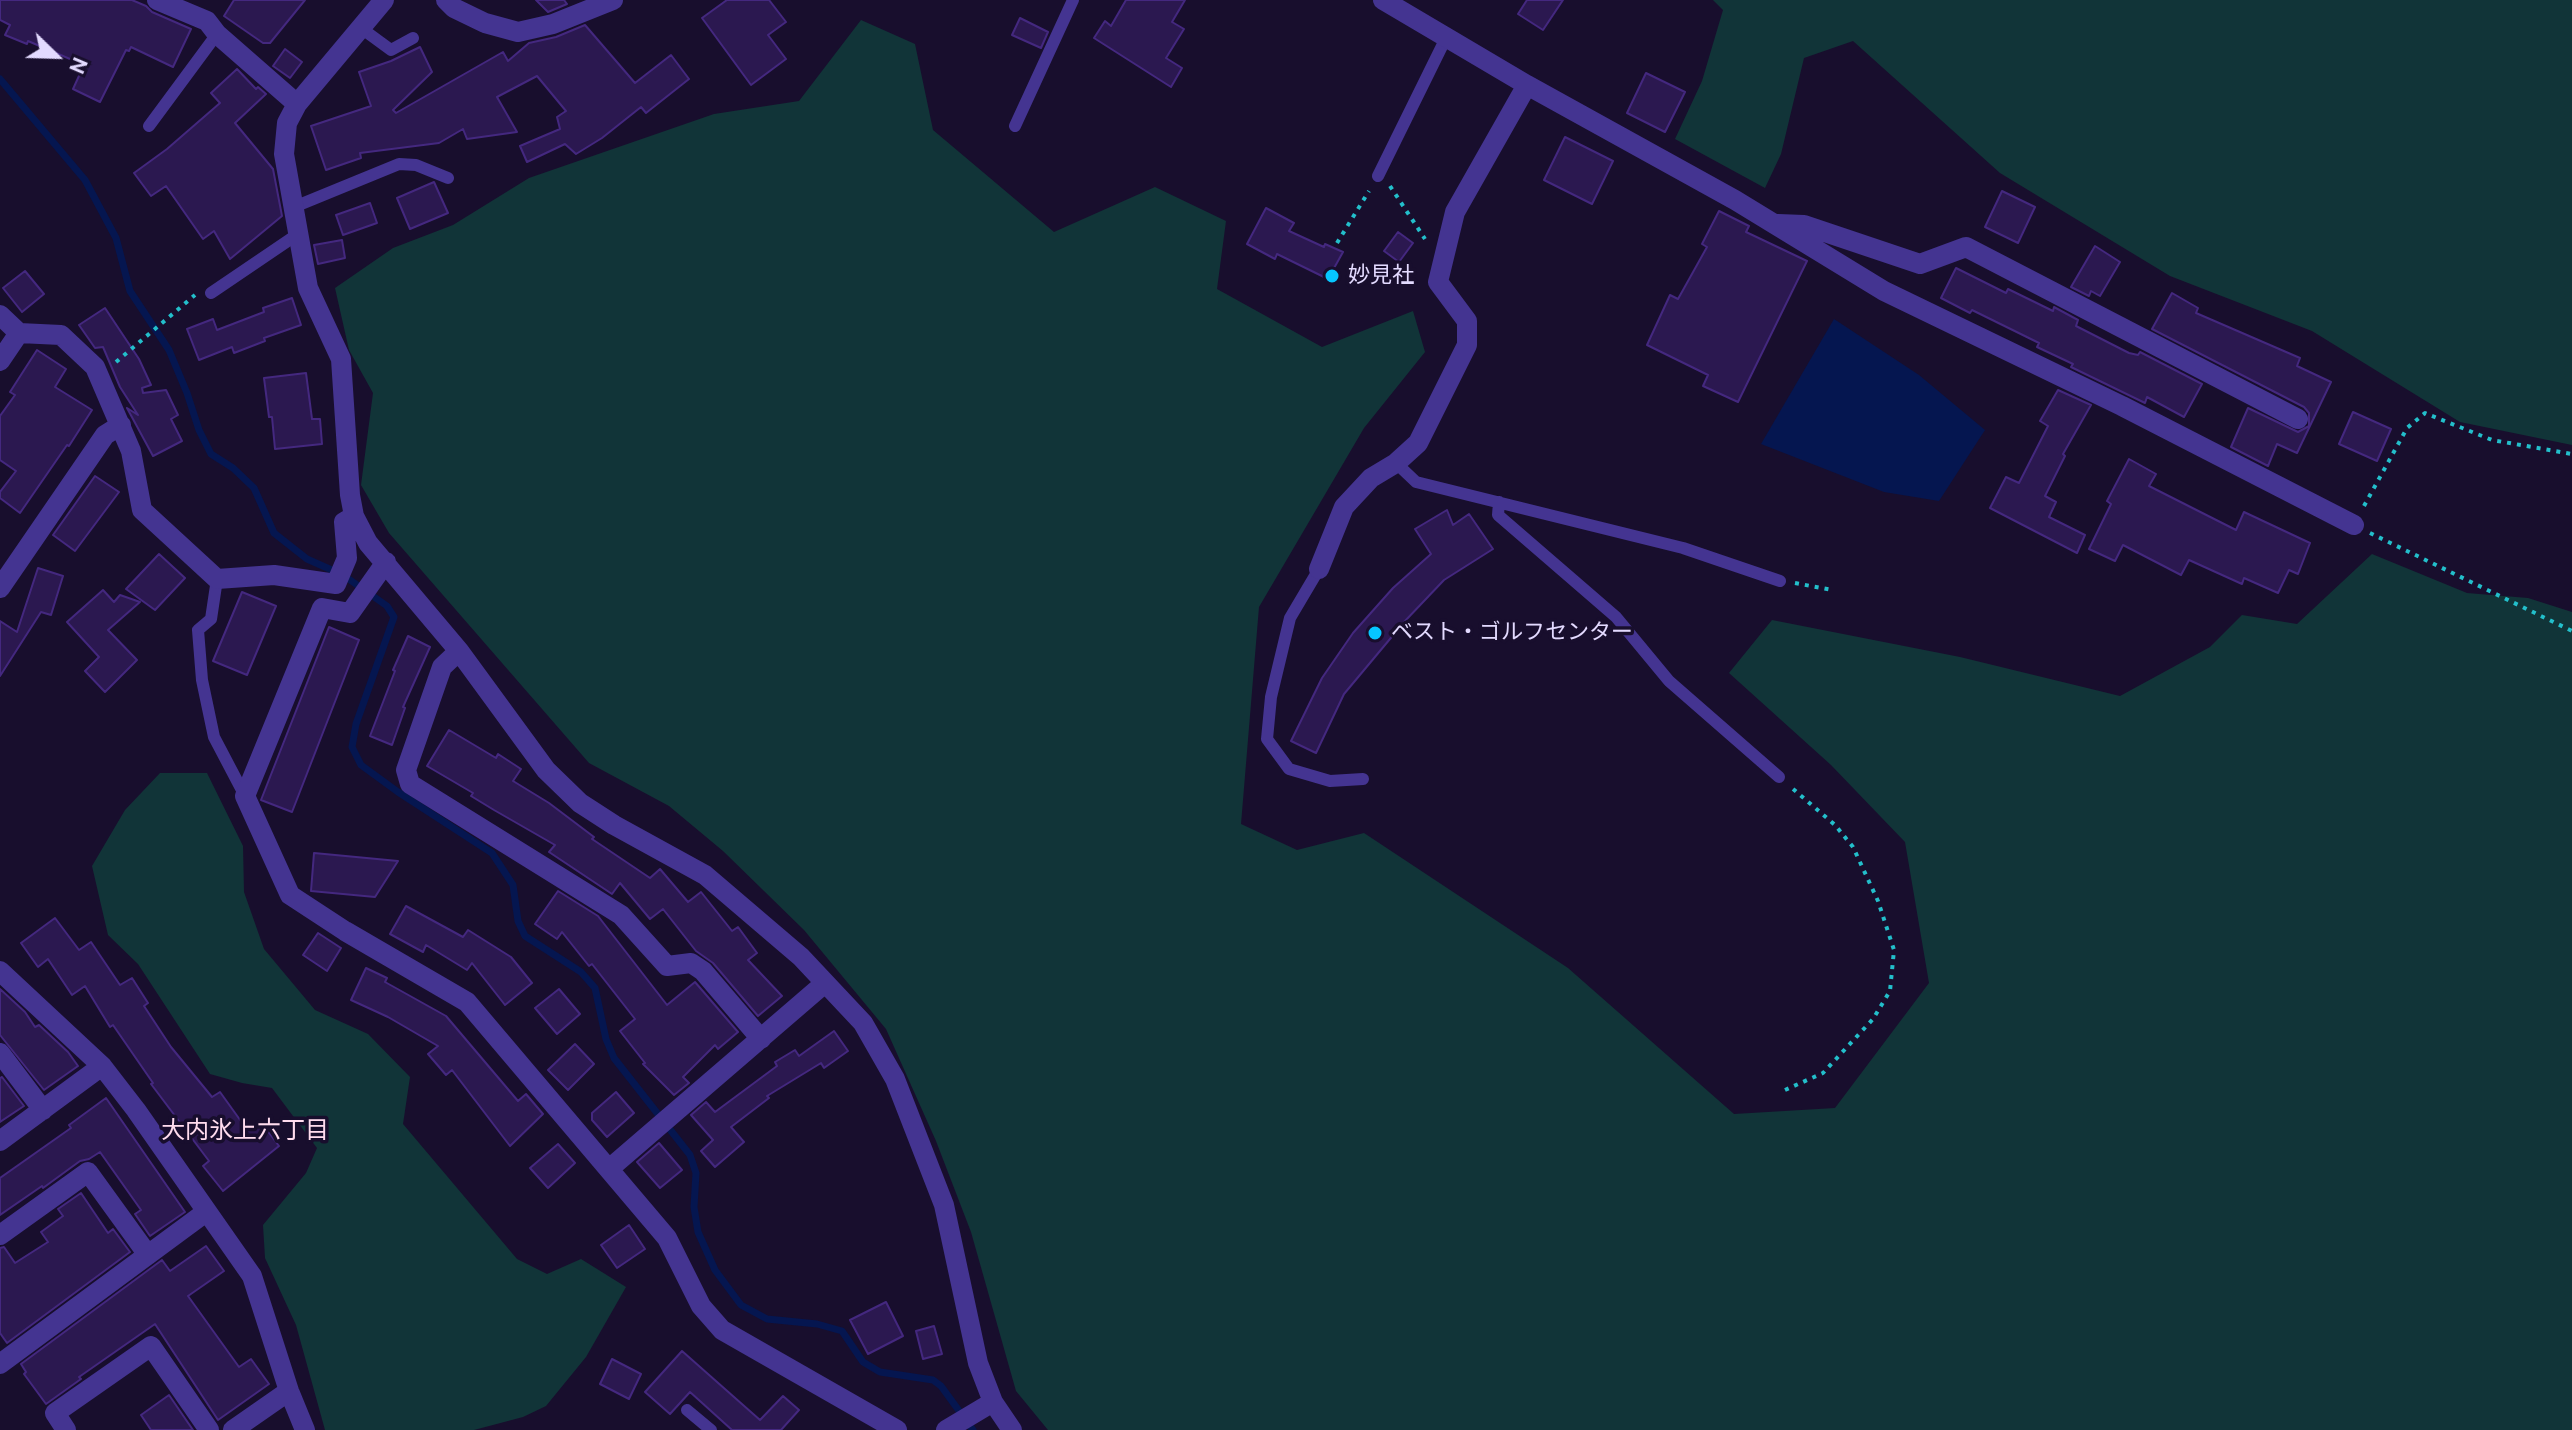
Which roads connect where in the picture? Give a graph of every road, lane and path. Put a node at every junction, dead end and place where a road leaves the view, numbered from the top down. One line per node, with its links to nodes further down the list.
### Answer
1 (157, 0): 7 (street)
2 (384, 0): 8 (street)
3 (446, 0): 4 (street)
4 (613, 0)
5 (1073, 0): 15 (lane)
6 (1383, 0): 11 (street)
7 (198, 8): 9 (street)
8 (361, 28): 10 (lane); 13 (street)
9 (217, 34): 13 (street); 14 (lane)
10 (413, 38)
11 (1446, 38): 12 (street); 16 (lane)
12 (1527, 85): 19 (street); 22 (street)
13 (297, 104): 18 (street)
14 (149, 126)
15 (1015, 126)
16 (1378, 176): 21 (path); 22 (path)
17 (448, 178): 18 (lane)
18 (294, 207): 20 (street)
19 (1774, 224): 28 (street); 34 (street)
20 (298, 234): 23 (lane); 33 (street)
21 (1337, 243)
22 (1445, 259): 31 (street)
23 (211, 293): 27 (path)
24 (0, 315): 25 (street)
25 (19, 333): 26 (street); 27 (street)
26 (0, 361)
27 (99, 376): 29 (street)
28 (2298, 419)
29 (121, 425): 37 (street); 39 (street)
30 (2572, 454): 34 (path)
31 (1396, 463): 32 (lane); 36 (street)
32 (1499, 502): 38 (lane); 43 (lane)
33 (354, 516): 35 (street); 37 (street)
34 (2354, 525): 41 (path)
35 (386, 562): 42 (street); 45 (street)
36 (1319, 569): 44 (lane)
37 (217, 579): 45 (lane)
38 (1780, 581): 40 (path)
39 (0, 588)
40 (1832, 590)
41 (2572, 631)
42 (459, 651): 47 (street); 48 (street)
43 (1779, 777): 51 (path)
44 (1363, 779)
45 (245, 796): 54 (street)
46 (0, 971): 50 (street)
47 (825, 983): 48 (street); 60 (street)
48 (761, 1039): 54 (street)
49 (0, 1053): 52 (street)
50 (102, 1066): 52 (street); 55 (street)
51 (1785, 1090)
52 (43, 1110): 53 (street)
53 (0, 1141)
54 (609, 1169): 67 (street)
55 (206, 1212): 57 (street); 59 (street)
56 (0, 1235): 57 (street)
57 (148, 1255): 58 (street)
58 (4, 1353)
59 (289, 1391): 64 (street); 65 (street)
60 (993, 1402): 68 (street); 69 (street)
61 (687, 1410): 66 (lane)
62 (66, 1430): 63 (street)
63 (209, 1430)
64 (233, 1430)
65 (305, 1430)
66 (711, 1430)
67 (897, 1430)
68 (946, 1430)
69 (1012, 1430)

